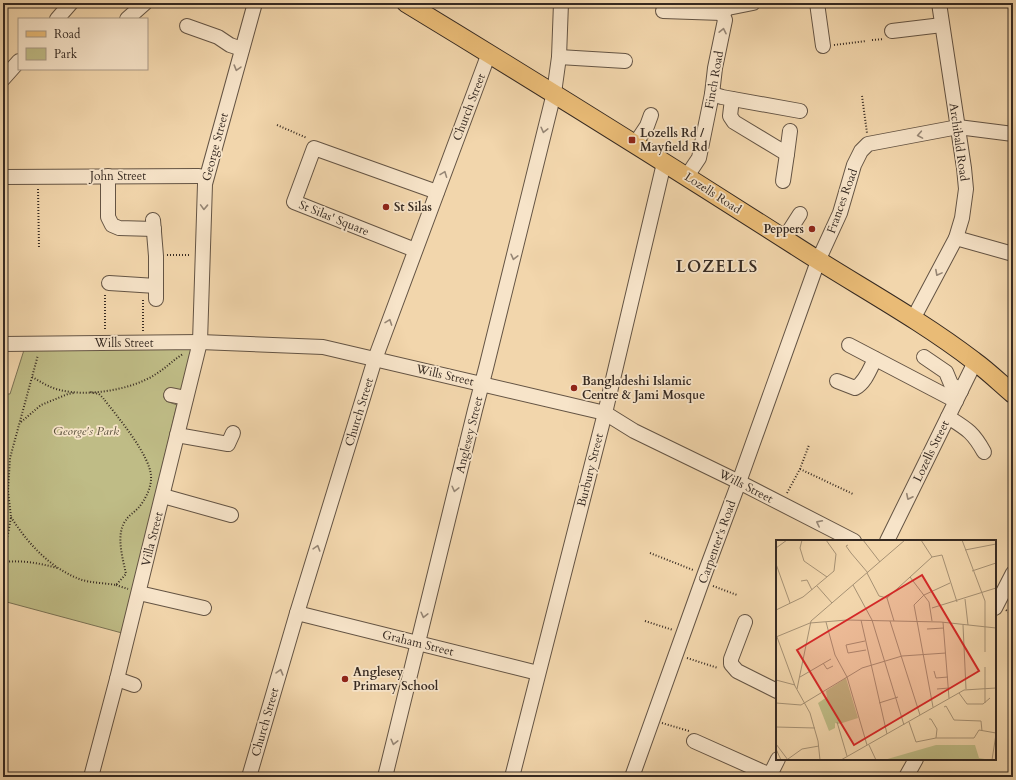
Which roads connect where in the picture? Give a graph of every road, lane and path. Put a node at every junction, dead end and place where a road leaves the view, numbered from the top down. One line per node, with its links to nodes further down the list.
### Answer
1 (71, 3): 12 (street)
2 (255, 3): 19 (street, George Street)
3 (406, 3): 20 (main road, Lozells Road)
4 (561, 3): 21 (street, Anglesey Street)
5 (710, 3): 11 (street)
6 (753, 3): 11 (street)
7 (817, 3): 18 (street)
8 (940, 3): 14 (street, Archibald Road)
9 (140, 4): 13 (street)
10 (663, 11): 11 (street)
11 (722, 13): 26 (street, Finch Road, one-way to 11)
12 (58, 18)
13 (128, 18)
14 (942, 25): 16 (street); 32 (street, Archibald Road)
15 (187, 26): 19 (street)
16 (892, 31)
17 (866, 41): 18 (path)
18 (823, 46)
19 (242, 49): 61 (street, George Street, one-way to 61)
20 (489, 53): 25 (main road, Lozells Road); 46 (street, Church Street, one-way to 20)
21 (558, 57): 22 (street); 25 (street, Anglesey Street)
22 (625, 61)
23 (18, 62): 24 (street)
24 (3, 79)
25 (554, 92): 35 (main road, Lozells Road); 72 (street, Anglesey Street, one-way to 72)
26 (712, 94): 28 (street); 43 (street, Finch Road)
27 (862, 96): 36 (path)
28 (732, 99): 29 (street); 38 (street)
29 (800, 111)
30 (651, 115): 35 (street)
31 (277, 125): 37 (path)
32 (958, 128): 34 (street); 36 (street, one-way to 36); 48 (street, Archibald Road)
33 (790, 131): 38 (street)
34 (1013, 134)
35 (635, 144): 39 (main road, Lozells Road)
36 (868, 144): 55 (street, Frances Road)
37 (318, 150): 46 (street); 51 (street, St Silas' Square)
38 (787, 154): 45 (street)
39 (664, 163): 43 (main road, Lozells Road); 79 (street, Burbury Street)
40 (37, 176): 41 (street, John Street); 44 (street, John Street); 50 (path)
41 (108, 176): 42 (street, John Street); 54 (street)
42 (199, 176)
43 (687, 176): 49 (main road, Lozells Road)
44 (3, 177)
45 (783, 181)
46 (437, 192): 51 (street, Church Street)
47 (800, 214): 49 (street)
48 (956, 238): 52 (street); 58 (street, Archibald Road, one-way to 58)
49 (784, 239): 55 (main road, Lozells Road)
50 (39, 248)
51 (415, 250): 67 (street, Church Street, one-way to 51)
52 (1013, 254)
53 (196, 255): 54 (path)
54 (156, 256): 57 (street)
55 (818, 260): 58 (main road, Lozells Road); 87 (street, Carpenter's Road)
56 (107, 289): 57 (street); 59 (path)
57 (152, 290): 60 (path)
58 (913, 319): 69 (main road, Lozells Road)
59 (105, 336)
60 (143, 336)
61 (200, 342): 63 (street, Wills Street); 67 (street, Wills Street); 78 (street, Villa Street)
62 (3, 344): 63 (street, Wills Street)
63 (40, 344): 70 (path)
64 (849, 345): 68 (street)
65 (189, 352): 74 (path)
66 (924, 357): 77 (street)
67 (375, 359): 72 (street, Wills Street); 107 (street, Church Street, one-way to 67)
68 (875, 359): 71 (street); 77 (street)
69 (975, 362): 75 (main road, Lozells Road); 77 (street, Lozells Street)
70 (32, 377): 73 (path); 81 (path)
71 (837, 381)
72 (483, 384): 79 (street, Wills Street); 111 (street, Anglesey Street, one-way to 111)
73 (78, 392): 74 (path); 81 (path)
74 (90, 392): 100 (path)
75 (1013, 394)
76 (171, 395): 78 (street)
77 (958, 396): 80 (street, Lozells Street)
78 (186, 398): 83 (street, Villa Street)
79 (605, 413): 87 (street, Wills Street); 114 (street, Burbury Street)
80 (948, 417): 85 (street); 96 (street, Lozells Street, one-way to 96)
81 (20, 423): 88 (path)
82 (233, 433): 83 (street)
83 (177, 434): 91 (street, Villa Street)
84 (809, 445): 86 (path)
85 (984, 452)
86 (800, 469): 90 (path); 92 (path)
87 (740, 482): 95 (street, Wills Street, one-way to 87); 102 (street, Carpenter's Road)
88 (8, 491): 89 (path); 94 (path)
89 (3, 493)
90 (853, 494)
91 (163, 496): 93 (street); 103 (street, Villa Street)
92 (786, 497)
93 (231, 515)
94 (11, 517): 97 (path); 100 (path)
95 (852, 540)
96 (887, 540)
97 (3, 551)
98 (650, 553): 102 (path)
99 (3, 562): 100 (path)
100 (60, 569)
101 (1013, 573): 105 (street)
102 (704, 578): 104 (path); 110 (street, Carpenter's Road)
103 (139, 593): 106 (street); 115 (street, Villa Street)
104 (737, 595)
105 (996, 606)
106 (204, 608)
107 (297, 613): 111 (street, Graham Street); 124 (street, Church Street, one-way to 107)
108 (645, 621): 110 (path)
109 (745, 622): 117 (street)
110 (684, 634): 112 (street, Carpenter's Road)
111 (417, 643): 114 (street, Graham Street); 125 (street, Anglesey Street, one-way to 125)
112 (676, 654): 113 (path); 118 (street, Carpenter's Road)
113 (718, 668)
114 (538, 673): 126 (street, Burbury Street)
115 (117, 679): 116 (street); 123 (street, Villa Street)
116 (134, 685)
117 (776, 690)
118 (652, 719): 119 (path); 127 (street, Carpenter's Road)
119 (692, 736): 122 (street)
120 (778, 760): 122 (street)
121 (915, 760): 128 (street)
122 (770, 776)
123 (91, 777)
124 (250, 777)
125 (385, 777)
126 (512, 777)
127 (632, 777)
128 (906, 777)

